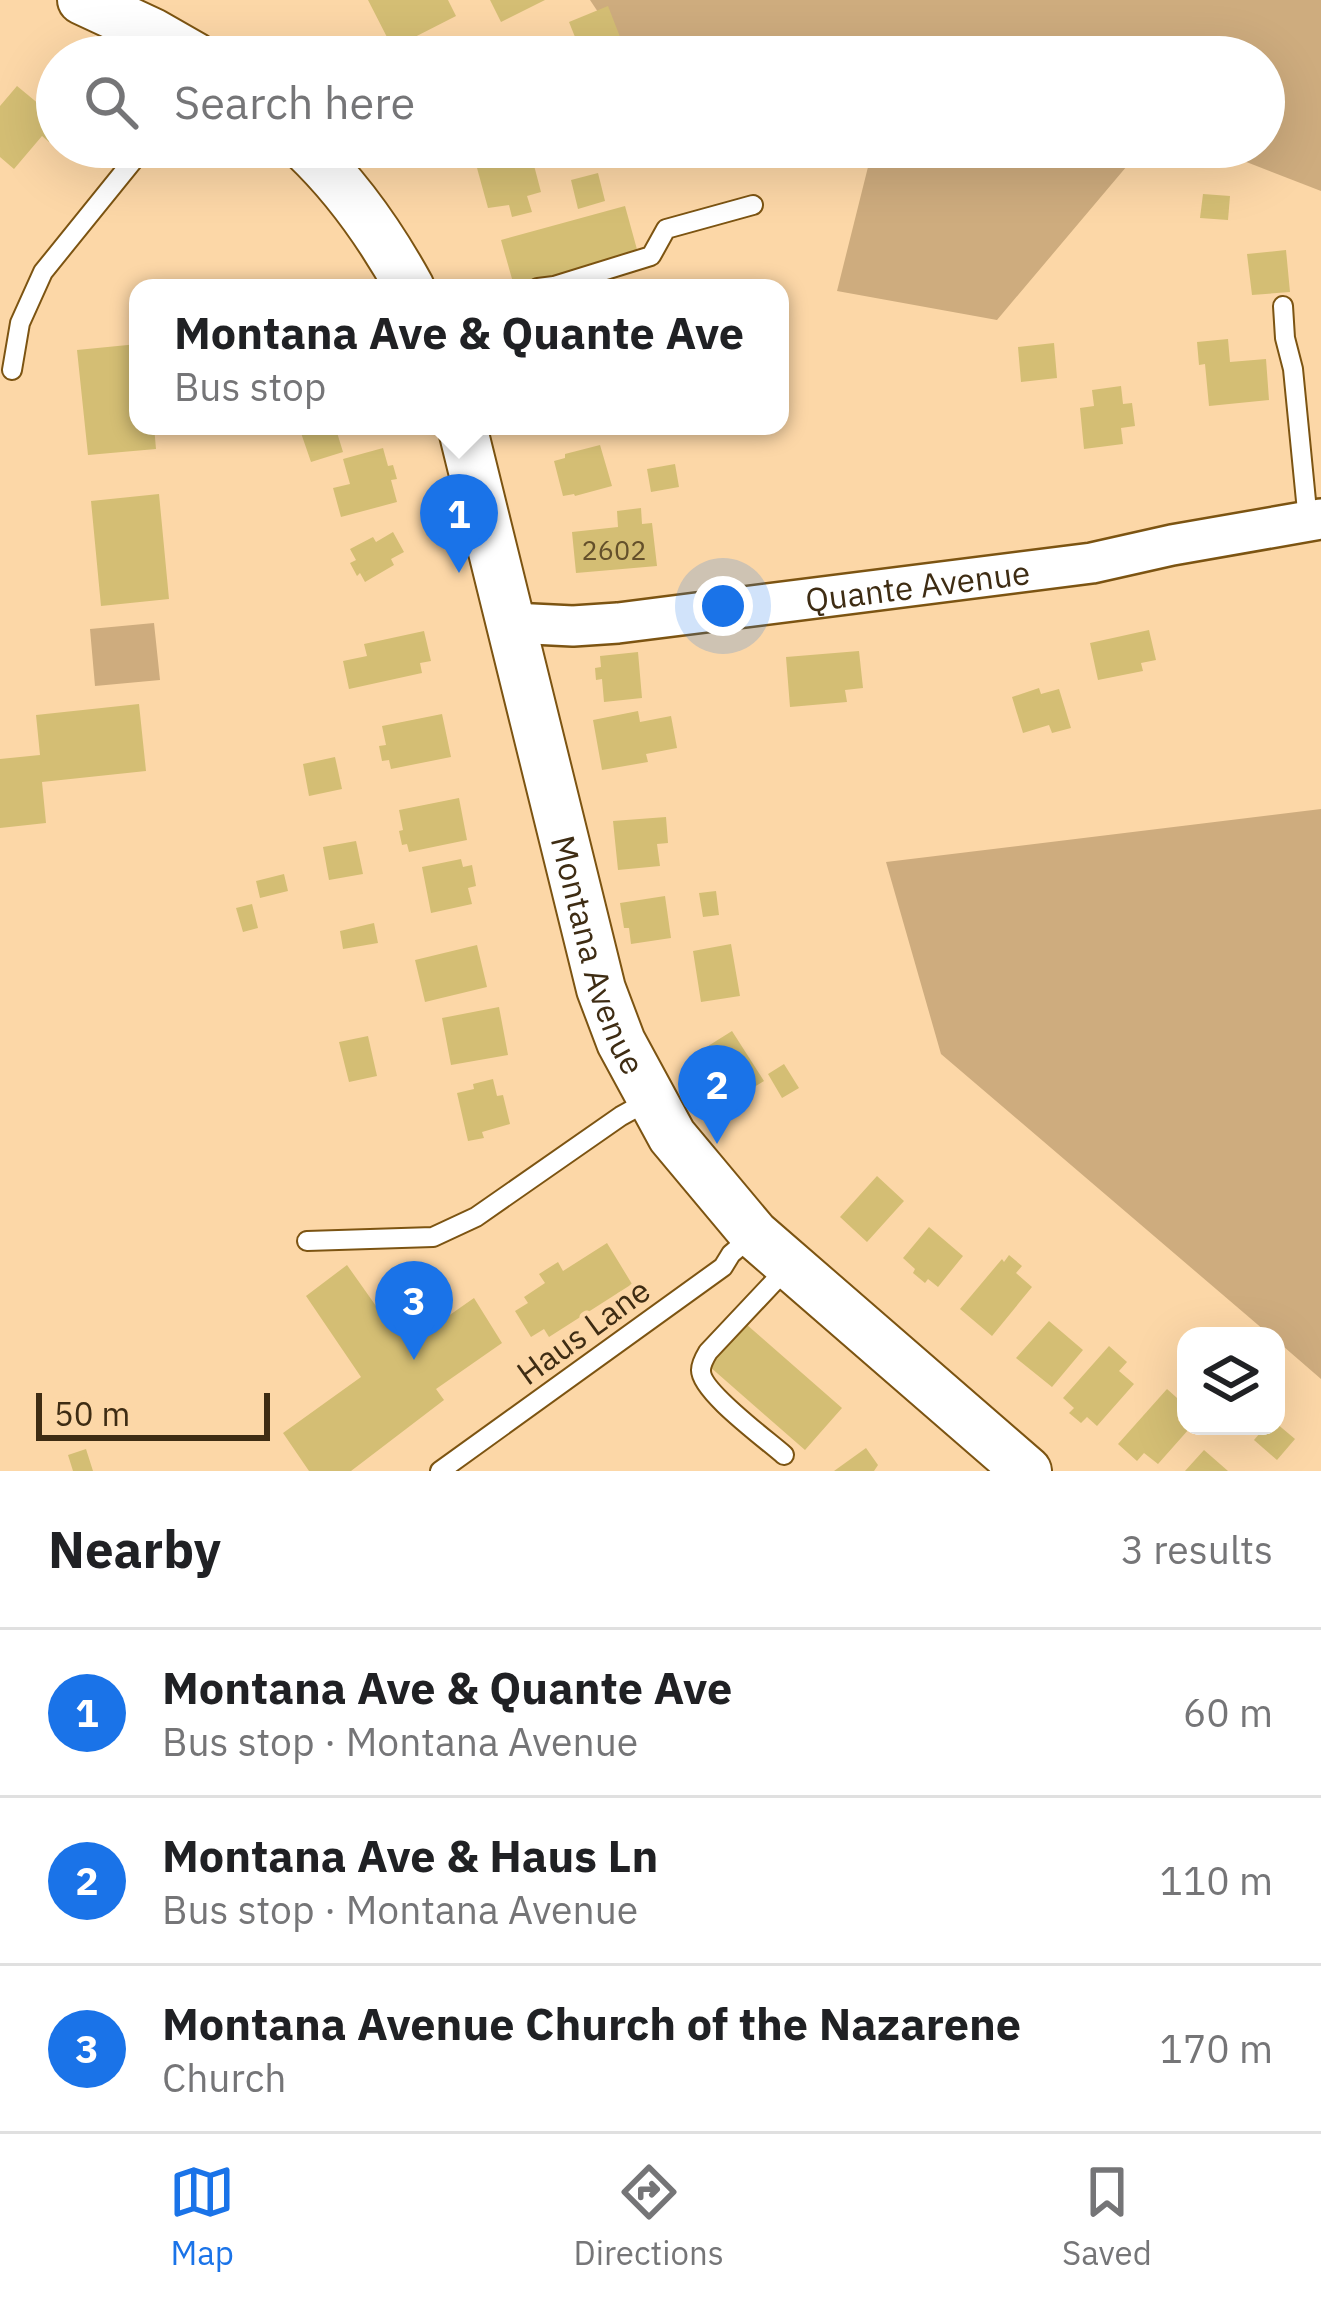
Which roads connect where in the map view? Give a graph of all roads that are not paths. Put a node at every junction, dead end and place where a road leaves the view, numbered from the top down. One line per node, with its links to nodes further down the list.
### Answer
1 (82, 0): 2 (street)
2 (158, 36)
3 (127, 168): 9 (lane)
4 (327, 168): 6 (street)
5 (753, 205): 7 (lane)
6 (404, 279)
7 (577, 279)
8 (1283, 306): 11 (lane)
9 (11, 370)
10 (464, 435): 12 (street, Montana Avenue)
11 (1314, 520): 12 (street, Quante Avenue)
12 (512, 623): 13 (street, Montana Avenue)
13 (650, 1100): 14 (street, Montana Avenue); 15 (lane)
14 (754, 1234): 16 (street, Montana Avenue); 18 (lane, Haus Lane)
15 (307, 1241)
16 (790, 1265): 17 (lane); 19 (street, Montana Avenue)
17 (784, 1455)
18 (440, 1471)
19 (1028, 1471)

